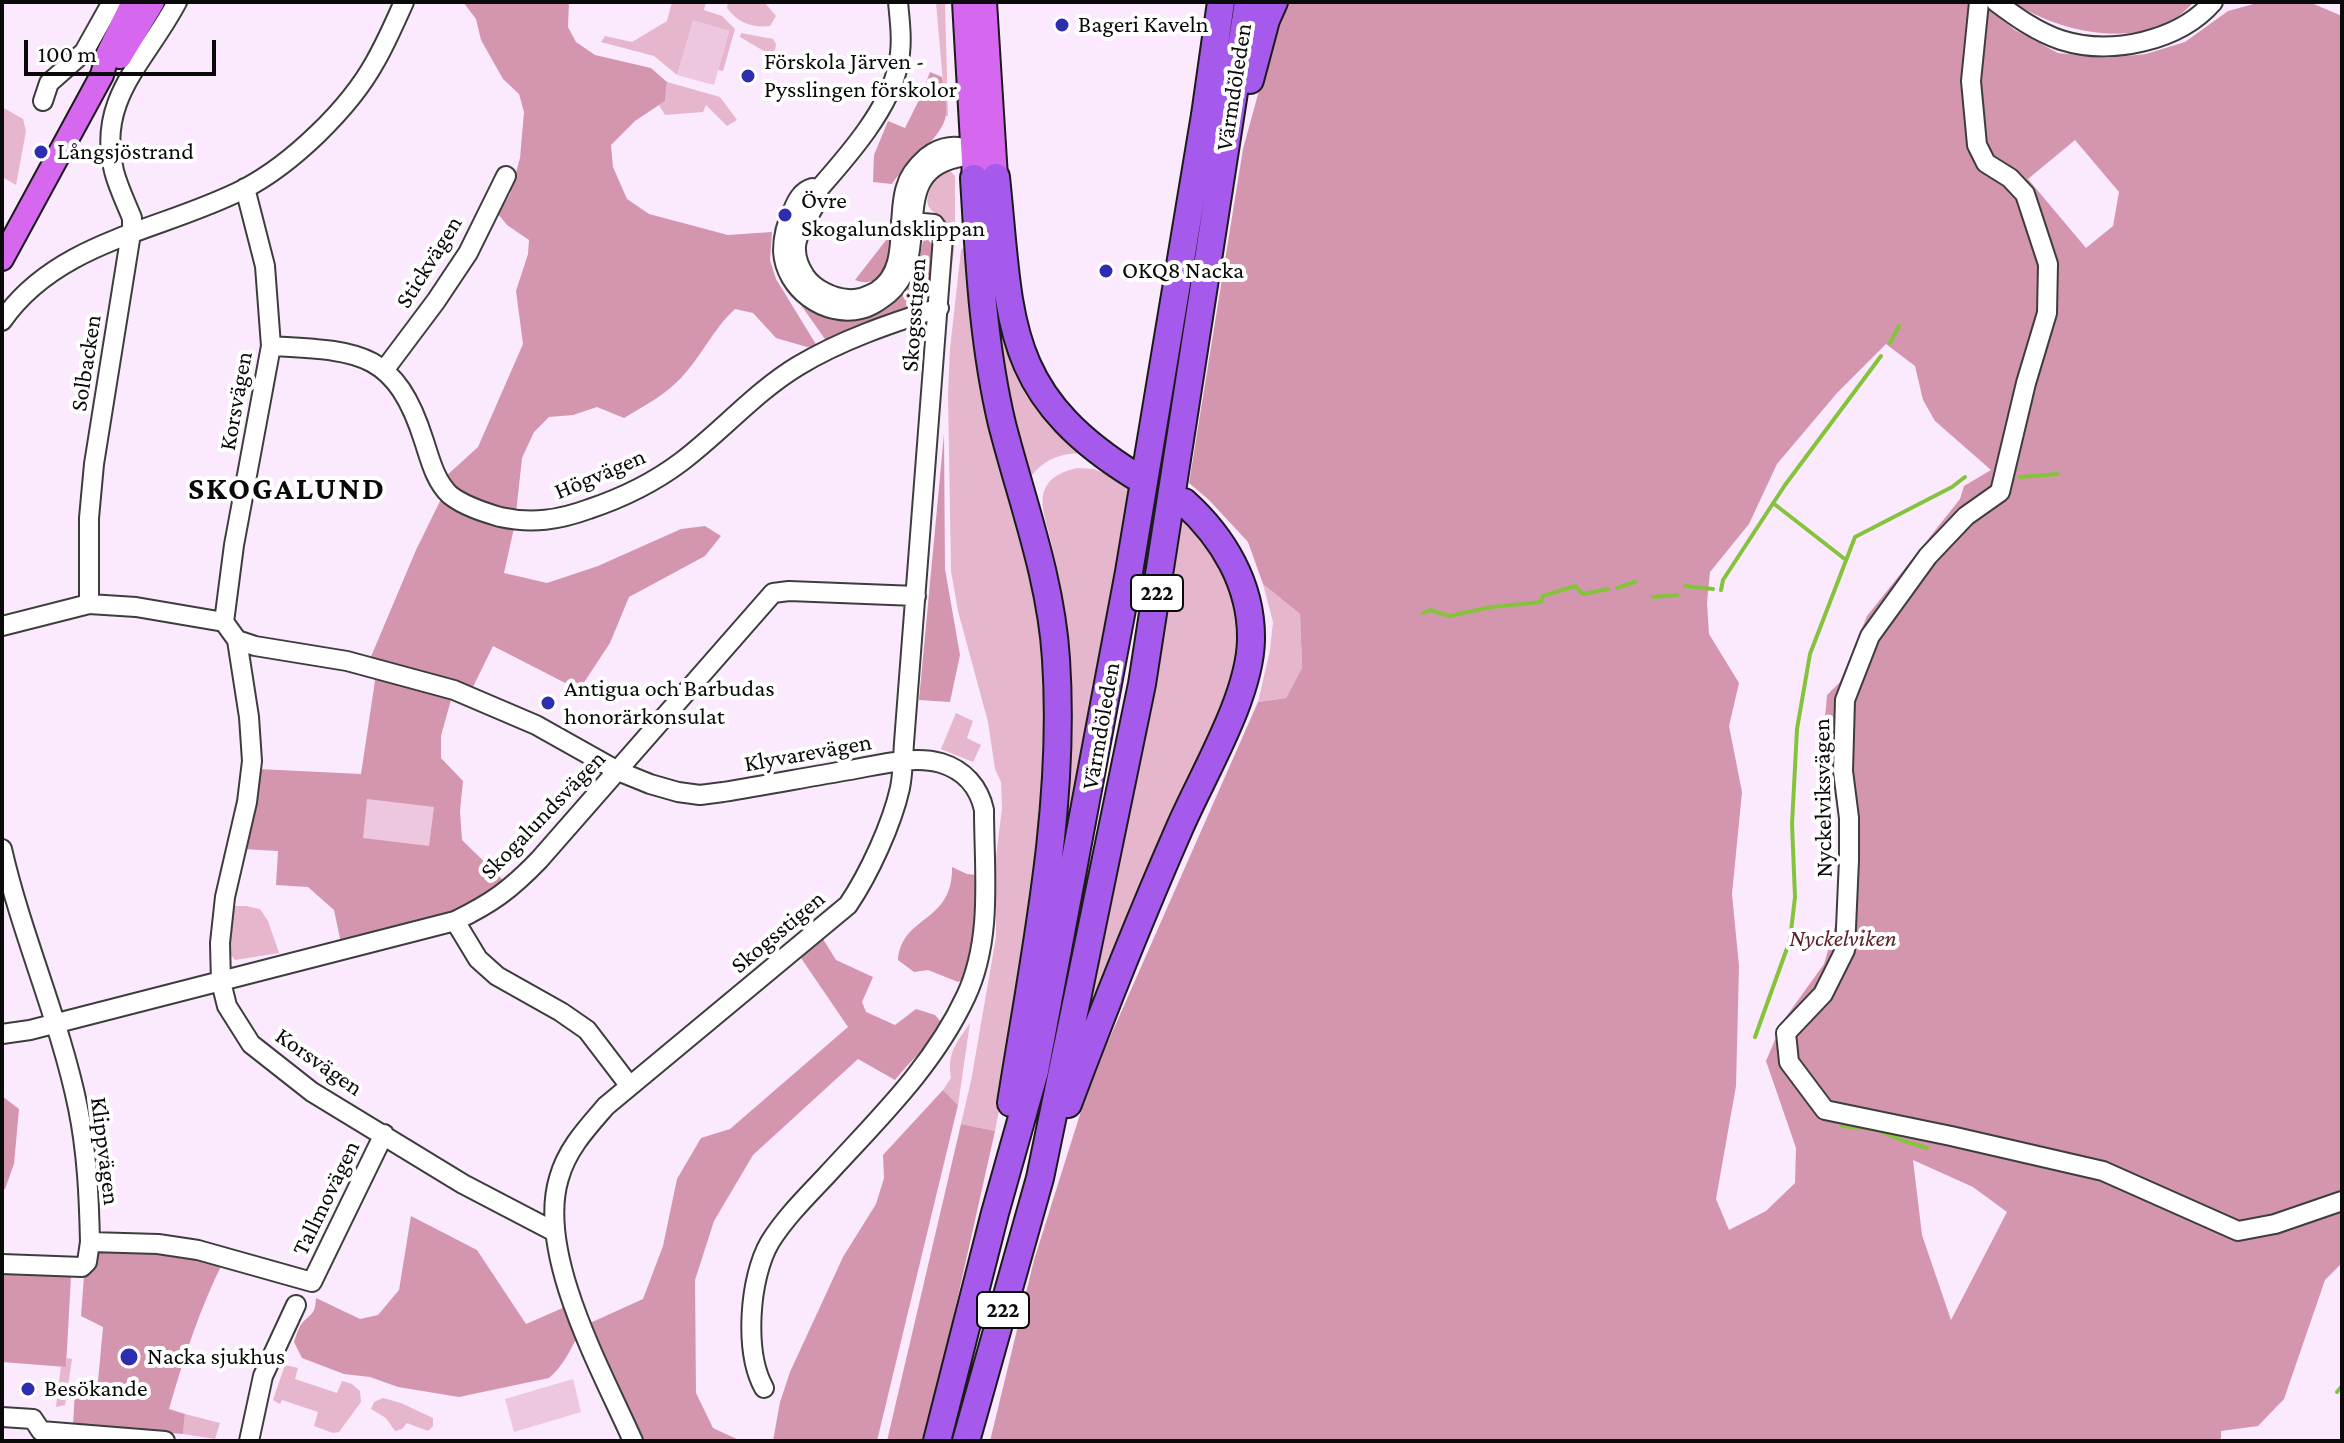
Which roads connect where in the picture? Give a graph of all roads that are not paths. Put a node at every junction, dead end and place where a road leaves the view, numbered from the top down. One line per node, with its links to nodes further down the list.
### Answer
1 (112, 2): 17 (street)
2 (133, 2): 16 (main road)
3 (153, 2): 16 (main road)
4 (177, 2): 16 (street, Solbacken)
5 (404, 2): 22 (street)
6 (898, 2): 23 (street)
7 (964, 2): 19 (main road)
8 (985, 2): 19 (main road)
9 (1209, 2): 18 (highway)
10 (1221, 2): 18 (highway, Värmdöleden / 222)
11 (1248, 2): 26 (highway, Värmdöleden / 222)
12 (1274, 2): 26 (highway)
13 (1979, 2): 48 (street, Nyckelviksvägen)
14 (1996, 2): 15 (street)
15 (2213, 2)
16 (138, 31): 24 (street, Solbacken); 25 (main road)
17 (43, 101)
18 (1205, 115): 49 (highway, Värmdöleden / 222)
19 (984, 149): 21 (main road); 23 (street)
20 (506, 176): 30 (street, Stickvägen)
21 (985, 178): 31 (highway); 49 (highway)
22 (245, 188): 24 (street); 29 (street, Korsvägen)
23 (907, 222): 27 (street, Skogsstigen)
24 (131, 234): 28 (street); 34 (street, Solbacken)
25 (2, 259)
26 (1207, 263): 47 (highway, Värmdöleden / 222)
27 (939, 308): 30 (street, Högvägen); 33 (street, Skogsstigen)
28 (2, 321)
29 (271, 346): 30 (street, Högvägen); 35 (street, Korsvägen)
30 (385, 369)
31 (1135, 476)
32 (1184, 502): 47 (highway)
33 (916, 596): 38 (street, Skogsstigen); 39 (street, Skogalundsvägen)
34 (89, 604): 35 (street); 36 (street)
35 (224, 622): 37 (street)
36 (2, 626)
37 (237, 640): 39 (street, Klyvarevägen); 42 (street, Korsvägen)
38 (902, 762): 39 (street, Klyvarevägen); 45 (street, Skogsstigen); 55 (street, Klyvarevägen)
39 (618, 771): 41 (street, Skogalundsvägen)
40 (2, 849): 43 (street, Klippvägen)
41 (455, 921): 42 (street, Skogalundsvägen); 45 (street)
42 (221, 982): 43 (street, Skogalundsvägen); 46 (street, Korsvägen)
43 (55, 1024): 44 (street, Skogalundsvägen); 51 (street, Klippvägen)
44 (2, 1034)
45 (629, 1085): 50 (street, Skogsstigen)
46 (384, 1134): 50 (street, Korsvägen); 53 (street, Tallmovägen)
47 (1040, 1178): 61 (highway, Värmdöleden / 222)
48 (2342, 1201)
49 (995, 1213): 60 (highway, Värmdöleden / 222)
50 (553, 1231): 59 (street, Skogsstigen)
51 (90, 1242): 52 (street); 53 (street, Klippvägen)
52 (2, 1264)
53 (312, 1282)
54 (296, 1305): 58 (street)
55 (764, 1388)
56 (2, 1417): 57 (street)
57 (165, 1441)
58 (249, 1441)
59 (633, 1441)
60 (937, 1441)
61 (966, 1441)

